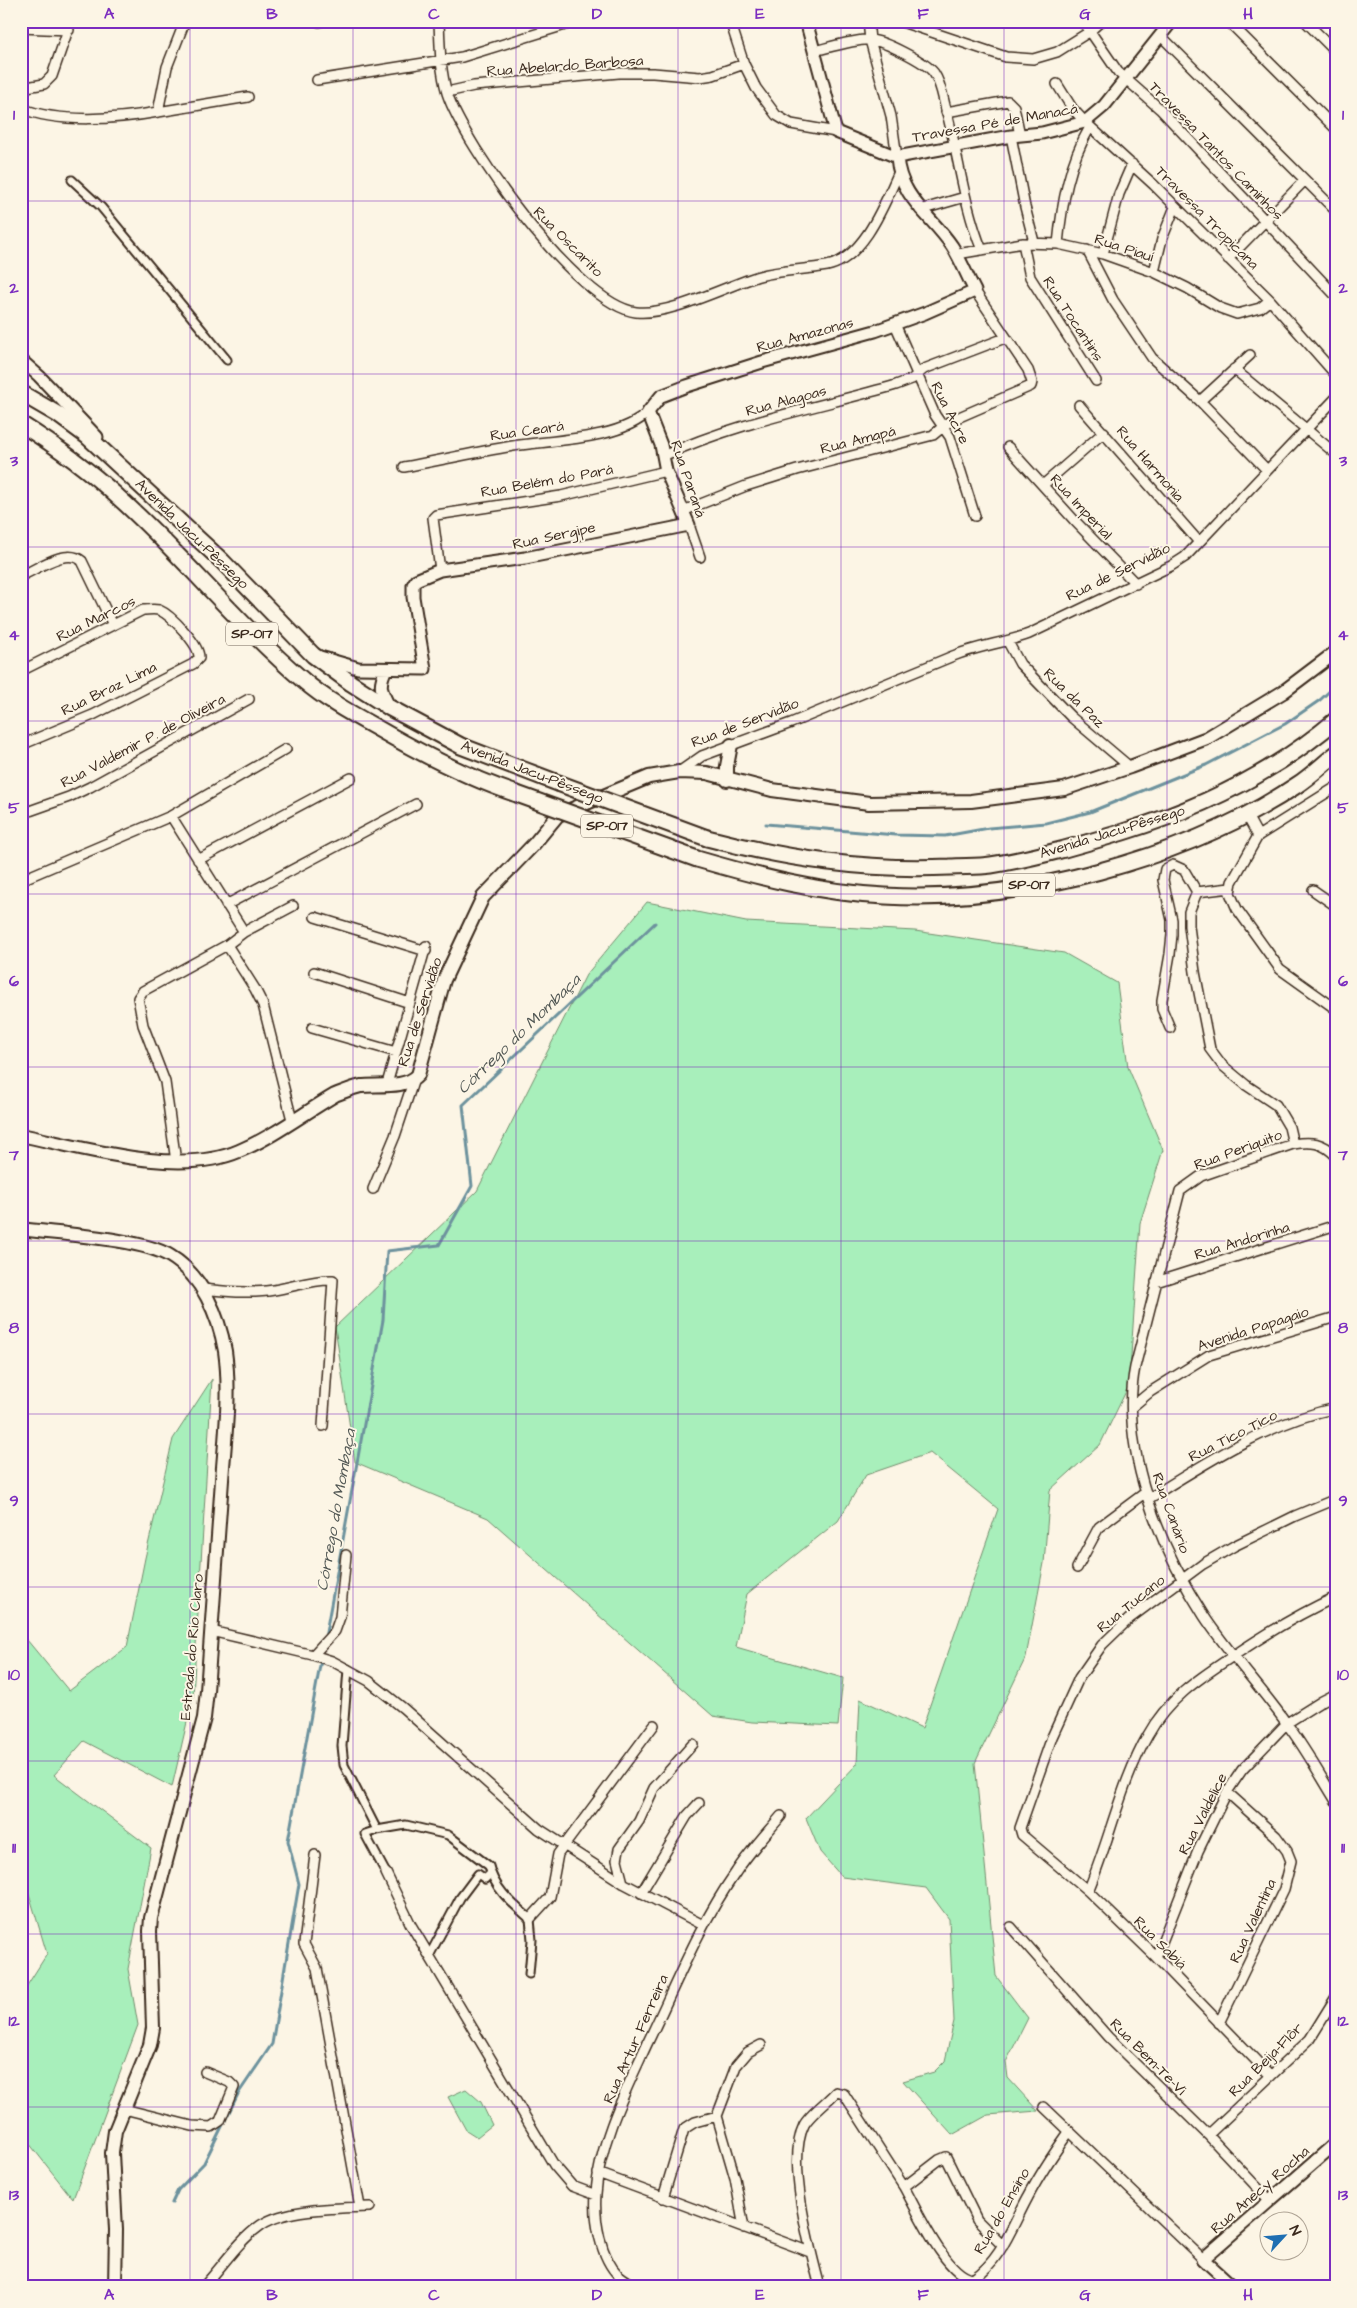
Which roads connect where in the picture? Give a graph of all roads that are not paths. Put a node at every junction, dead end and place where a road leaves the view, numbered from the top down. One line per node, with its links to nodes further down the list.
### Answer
1 (185, 21): 29 (street)
2 (439, 21): 20 (street, Rua Oscarito)
3 (578, 21): 20 (street)
4 (730, 21): 21 (street)
5 (806, 21): 18 (street)
6 (868, 21): 17 (street)
7 (899, 21): 15 (street)
8 (1083, 21): 15 (street, Travessa Tantos Caminhos)
9 (1101, 21): 15 (street)
10 (1172, 21): 16 (street, Travessa Pé de Manacá)
11 (1228, 21): 32 (street)
12 (1305, 21): 19 (street)
13 (70, 25): 14 (street); 25 (street)
14 (21, 28)
15 (1089, 32): 22 (street, Travessa Tantos Caminhos)
16 (1161, 36): 22 (street, Travessa Pé de Manacá); 40 (street)
17 (870, 40): 18 (street); 30 (street); 36 (street)
18 (814, 51): 33 (street)
19 (1336, 52)
20 (442, 61): 23 (street); 26 (street, Rua Oscarito)
21 (744, 64): 26 (street, Rua Abelardo Barbosa); 33 (street)
22 (1126, 79): 31 (street, Travessa Pé de Manacá); 45 (street, Travessa Tantos Caminhos)
23 (317, 80)
24 (1057, 84): 31 (street, Travessa Tropicana)
25 (21, 88)
26 (447, 92): 38 (street, Rua Oscarito)
27 (248, 97): 29 (street)
28 (21, 108): 29 (street)
29 (158, 112)
30 (946, 112): 34 (street); 35 (street)
31 (1088, 125): 34 (street, Travessa Pé de Manacá); 37 (street, Travessa Tropicana); 48 (street)
32 (1336, 129)
33 (836, 132): 36 (street)
34 (1016, 135): 35 (street, Travessa Pé de Manacá); 46 (street)
35 (956, 145): 36 (street, Travessa Pé de Manacá); 41 (street)
36 (897, 156): 38 (street)
37 (1132, 164): 42 (street, Travessa Tropicana); 52 (street)
38 (898, 174): 43 (street)
39 (72, 180): 62 (street)
40 (1305, 180): 44 (street); 45 (street)
41 (965, 197): 43 (street); 49 (street)
42 (1175, 207): 53 (street, Travessa Tropicana); 54 (street)
43 (920, 210): 51 (street)
44 (1336, 210)
45 (1264, 222): 53 (street); 56 (street, Travessa Tantos Caminhos)
46 (1034, 242): 47 (street, Rua Piauí); 48 (street, Rua Piauí)
47 (1023, 243): 49 (street, Rua Piauí); 66 (street, Rua Tocantins)
48 (1058, 244): 50 (street, Rua Piauí)
49 (982, 250): 51 (street, Rua Piauí)
50 (1087, 250): 52 (street, Rua Piauí); 69 (street)
51 (957, 254): 55 (street)
52 (1103, 254): 54 (street, Rua Piauí)
53 (1228, 259): 57 (street, Travessa Tropicana)
54 (1154, 272): 57 (street, Rua Piauí)
55 (975, 291): 58 (street, Rua Amazonas); 59 (street)
56 (1336, 296)
57 (1270, 300): 65 (street, Travessa Tropicana)
58 (895, 324): 64 (street, Rua Acre); 71 (street, Rua Amazonas)
59 (1005, 338): 64 (street, Rua Alagoas); 73 (street, Rua Amapá)
60 (1250, 355): 63 (street)
61 (21, 360): 80 (street)
62 (227, 360)
63 (1234, 369): 69 (street); 74 (street)
64 (916, 375): 73 (street, Rua Acre); 78 (street, Rua Alagoas)
65 (1336, 375)
66 (1096, 381)
67 (21, 393): 80 (highway, Avenida Jacu-Pêssego / SP-017)
68 (1336, 398): 74 (street, Rua de Servidão)
69 (1200, 401): 81 (street)
70 (1079, 404): 75 (street, Rua Harmonia)
71 (648, 412): 78 (street, Rua Paraná); 79 (street, Rua Ceará)
72 (21, 424): 113 (highway, Avenida Jacu-Pêssego / SP-017, bridge)
73 (943, 427): 84 (street, Rua Amapá); 85 (street, Rua Acre)
74 (1307, 430): 77 (street); 81 (street, Rua de Servidão)
75 (1104, 432): 83 (street); 87 (street, Rua Harmonia)
76 (1008, 447): 83 (street, Rua Imperial)
77 (1336, 454)
78 (663, 456): 82 (street, Rua Paraná)
79 (404, 467)
80 (124, 469): 96 (highway, Avenida Jacu-Pêssego / SP-017)
81 (1267, 470): 87 (street, Rua de Servidão)
82 (666, 471): 84 (street, Rua Paraná); 89 (street, Rua Belém do Pará)
83 (1043, 485): 91 (street, Rua Imperial)
84 (683, 511): 86 (street, Rua Paraná)
85 (975, 516)
86 (689, 525): 88 (street, Rua Paraná); 89 (street, Rua Sergipe)
87 (1200, 542): 91 (street, Rua de Servidão)
88 (700, 557)
89 (440, 570): 97 (street, Rua Sergipe)
90 (21, 576): 92 (street)
91 (1136, 584): 93 (street, Rua de Servidão)
92 (113, 625): 94 (street, Rua Marcos); 98 (street, Rua Marcos)
93 (1008, 642): 103 (street, Rua de Servidão); 106 (street, Rua da Paz)
94 (199, 650): 102 (street, Rua Braz Lima)
95 (1336, 652): 106 (main road)
96 (313, 654): 97 (street); 100 (highway, Avenida Jacu-Pêssego / SP-017)
97 (386, 669): 100 (street)
98 (21, 671)
99 (249, 699): 112 (street, Rua Valdemir P. de Oliveira)
100 (390, 708): 101 (highway, Avenida Jacu-Pêssego / SP-017, bridge)
101 (1336, 720)
102 (21, 744)
103 (731, 745): 107 (street, Rua de Servidão); 109 (main road)
104 (286, 749): 114 (street)
105 (1336, 754): 113 (highway, Avenida Jacu-Pêssego / SP-017)
106 (1130, 767): 109 (main road)
107 (680, 772): 109 (main road); 133 (main road, Rua de Servidão)
108 (351, 778): 116 (street)
109 (727, 780)
110 (1333, 792): 115 (street)
111 (416, 804): 121 (street)
112 (21, 814)
113 (1246, 814): 115 (street)
114 (171, 816): 116 (street); 117 (street)
115 (1258, 836): 118 (street)
116 (198, 860): 121 (street)
117 (21, 880)
118 (1230, 888): 120 (street); 129 (street)
119 (1313, 890): 123 (street)
120 (1198, 892): 131 (street); 137 (street)
121 (226, 905): 125 (street)
122 (293, 906): 125 (street)
123 (1336, 906)
124 (315, 917): 128 (street)
125 (244, 932): 126 (street)
126 (227, 945): 135 (street); 139 (street)
127 (314, 972): 128 (street)
128 (410, 1003): 132 (street)
129 (1336, 1009)
130 (312, 1028): 132 (street)
131 (1170, 1028)
132 (396, 1052): 134 (street)
133 (414, 1080): 134 (main road, Rua de Servidão); 140 (street)
134 (387, 1084): 135 (main road, Rua de Servidão)
135 (292, 1120): 139 (main road, Rua de Servidão)
136 (21, 1135): 139 (main road, Rua de Servidão)
137 (1293, 1144): 138 (street, Rua Periquito); 141 (street, Rua Periquito)
138 (1336, 1156)
139 (176, 1162)
140 (373, 1189)
141 (1180, 1191): 144 (street, Rua Canário)
142 (1336, 1226): 144 (street, Rua Andorinha)
143 (21, 1229): 145 (main road, Estrada do Rio Claro)
144 (1156, 1282): 147 (street, Rua Canário)
145 (203, 1289): 149 (street); 156 (main road, Estrada do Rio Claro)
146 (1336, 1318): 147 (street, Avenida Papagaio)
147 (1132, 1407): 150 (street, Rua Canário)
148 (1336, 1408): 150 (street, Rua Tico Tico)
149 (323, 1426)
150 (1147, 1495): 153 (street, Rua Tico Tico); 154 (street, Rua Canário)
151 (1336, 1499): 154 (street, Rua Tucano)
152 (346, 1555): 157 (street)
153 (1077, 1568)
154 (1183, 1580): 158 (street, Rua Canário); 169 (street, Rua Tucano)
155 (1336, 1597): 158 (street)
156 (211, 1631): 157 (street); 189 (main road, Estrada do Rio Claro)
157 (313, 1655): 159 (street)
158 (1233, 1656): 161 (street, Rua Canário); 175 (street)
159 (348, 1669): 168 (street); 170 (street)
160 (1336, 1694): 161 (street, Rua Valdelice)
161 (1287, 1723): 164 (street, Rua Valdelice); 165 (street, Rua Canário)
162 (654, 1725): 170 (street)
163 (693, 1744): 174 (street)
164 (1227, 1792): 181 (street, Rua Valdelice); 184 (street, Rua Valentina)
165 (1336, 1800)
166 (699, 1802): 176 (street)
167 (781, 1816): 178 (street, Rua Artur Ferreira)
168 (378, 1830): 172 (street); 173 (street)
169 (1022, 1836): 175 (street, Rua Sabiá)
170 (566, 1846): 174 (street); 177 (street)
171 (316, 1855): 200 (street)
172 (386, 1873): 180 (street)
173 (490, 1874): 177 (street); 180 (street)
174 (623, 1884): 176 (street)
175 (1088, 1891): 181 (street, Rua Sabiá)
176 (641, 1893): 178 (street)
177 (530, 1919): 182 (street)
178 (703, 1925): 194 (street, Rua Artur Ferreira)
179 (1012, 1927): 192 (street, Rua Bem-Te-Vi)
180 (429, 1956): 196 (street)
181 (1156, 1957): 184 (street, Rua Sabiá)
182 (529, 1974)
183 (1336, 1997): 187 (street, Rua Beija-Flôr)
184 (1219, 2023): 187 (street, Rua Sabiá)
185 (761, 2045): 190 (street)
186 (205, 2072): 189 (street)
187 (1271, 2076): 192 (street, Rua Beija-Flôr)
188 (1044, 2107): 191 (street)
189 (124, 2109): 205 (main road, Estrada do Rio Claro)
190 (717, 2116): 197 (street); 201 (street)
191 (1069, 2132): 202 (street, Rua do Ensino); 204 (street)
192 (1208, 2135): 198 (street, Rua Bem-Te-Vi)
193 (1336, 2142): 198 (street, Rua Anecy Rocha)
194 (598, 2173): 196 (street, Rua Artur Ferreira); 197 (street)
195 (904, 2187): 202 (street); 202 (street, Rua do Ensino); 203 (street)
196 (596, 2195): 207 (street, Rua Artur Ferreira)
197 (663, 2198): 201 (street)
198 (1270, 2201): 204 (street, Rua Anecy Rocha)
199 (370, 2206): 200 (street)
200 (360, 2207): 206 (street)
201 (744, 2228): 203 (street)
202 (1003, 2246)
203 (810, 2252): 208 (street)
204 (1203, 2260): 209 (street)
205 (115, 2287)
206 (203, 2287)
207 (635, 2287)
208 (820, 2287)
209 (1234, 2287)

